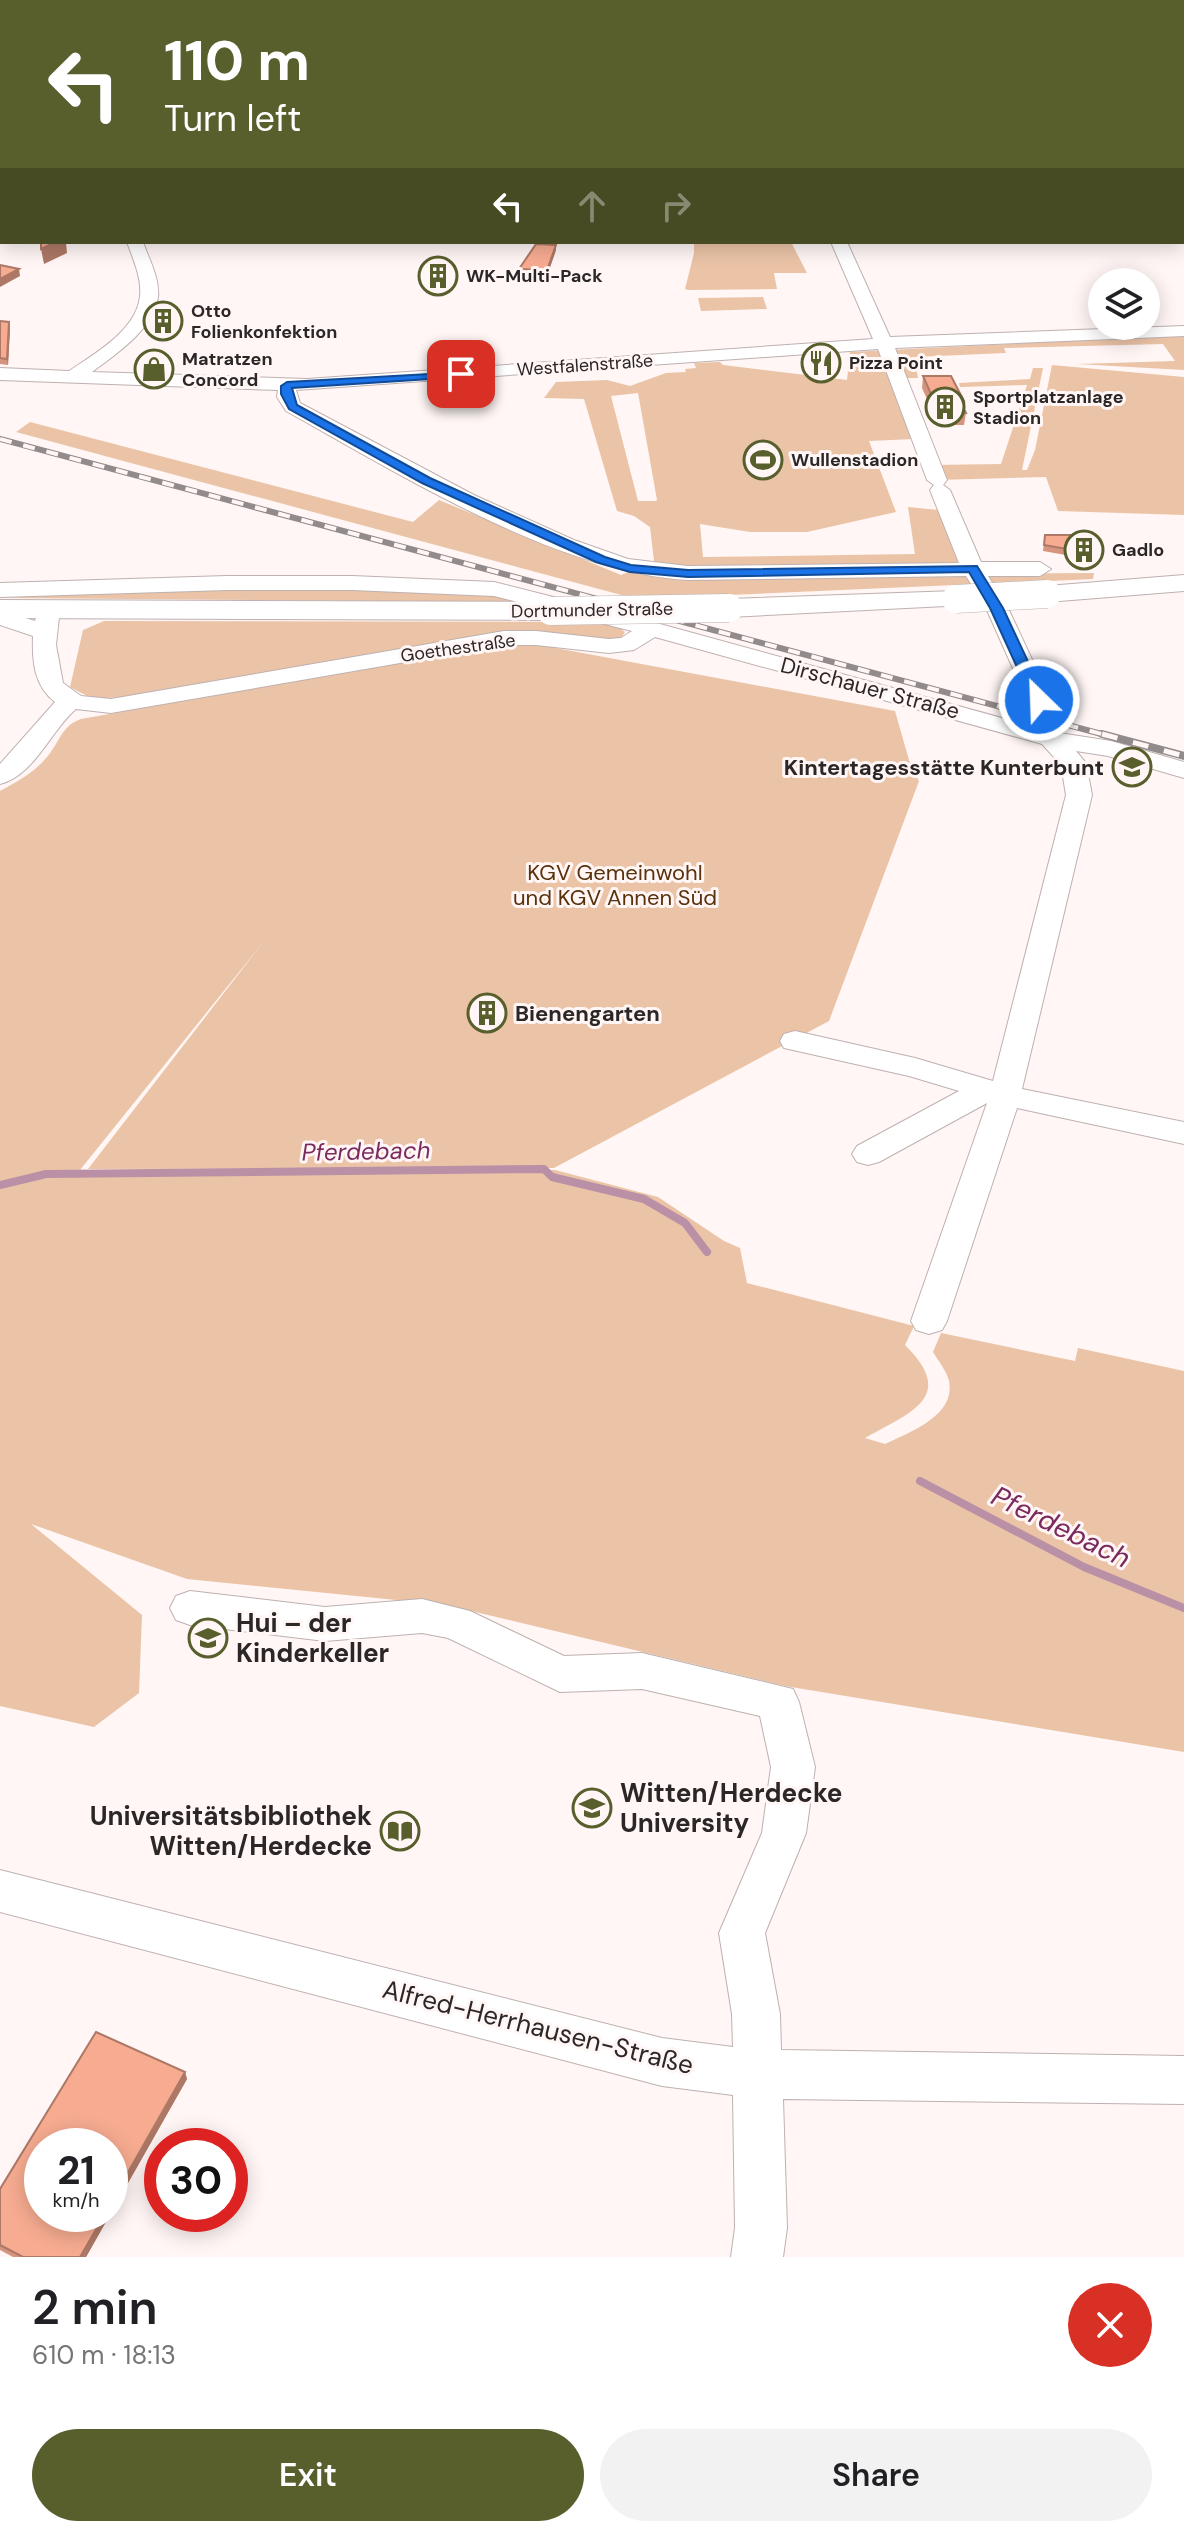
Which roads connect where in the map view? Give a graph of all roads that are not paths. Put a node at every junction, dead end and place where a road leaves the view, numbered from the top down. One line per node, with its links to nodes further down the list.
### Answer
1 (136, 244): 6 (street)
2 (840, 244): 4 (street)
3 (1184, 331): 4 (street, Westfalenstraße)
4 (884, 344): 7 (street, Westfalenstraße); 8 (street)
5 (0, 374): 6 (street)
6 (72, 377): 7 (street, Westfalenstraße)
7 (287, 386): 8 (street)
8 (976, 573): 9 (street); 16 (street)
9 (1043, 581): 10 (main road, Dortmunder Straße); 14 (main road, Dortmunder Straße, bridge)
10 (1184, 583)
11 (0, 590): 15 (street)
12 (0, 609): 14 (main road, Dortmunder Straße)
13 (0, 617): 14 (street)
14 (46, 620): 17 (street)
15 (652, 629): 17 (street, Goethestraße); 18 (street, Dirschauer Straße)
16 (1039, 700)
17 (71, 701): 20 (street)
18 (1051, 739): 19 (street, Dirschauer Straße); 22 (street)
19 (1184, 770)
20 (0, 776)
21 (795, 1041): 22 (street)
22 (994, 1093): 23 (street); 24 (street); 25 (street)
23 (1184, 1133)
24 (868, 1154)
25 (929, 1321)
26 (190, 1608): 28 (street)
27 (0, 1891): 28 (street, Alfred-Herrhausen-Straße)
28 (758, 2074): 29 (street, Alfred-Herrhausen-Straße); 30 (street)
29 (1184, 2080)
30 (757, 2257)

